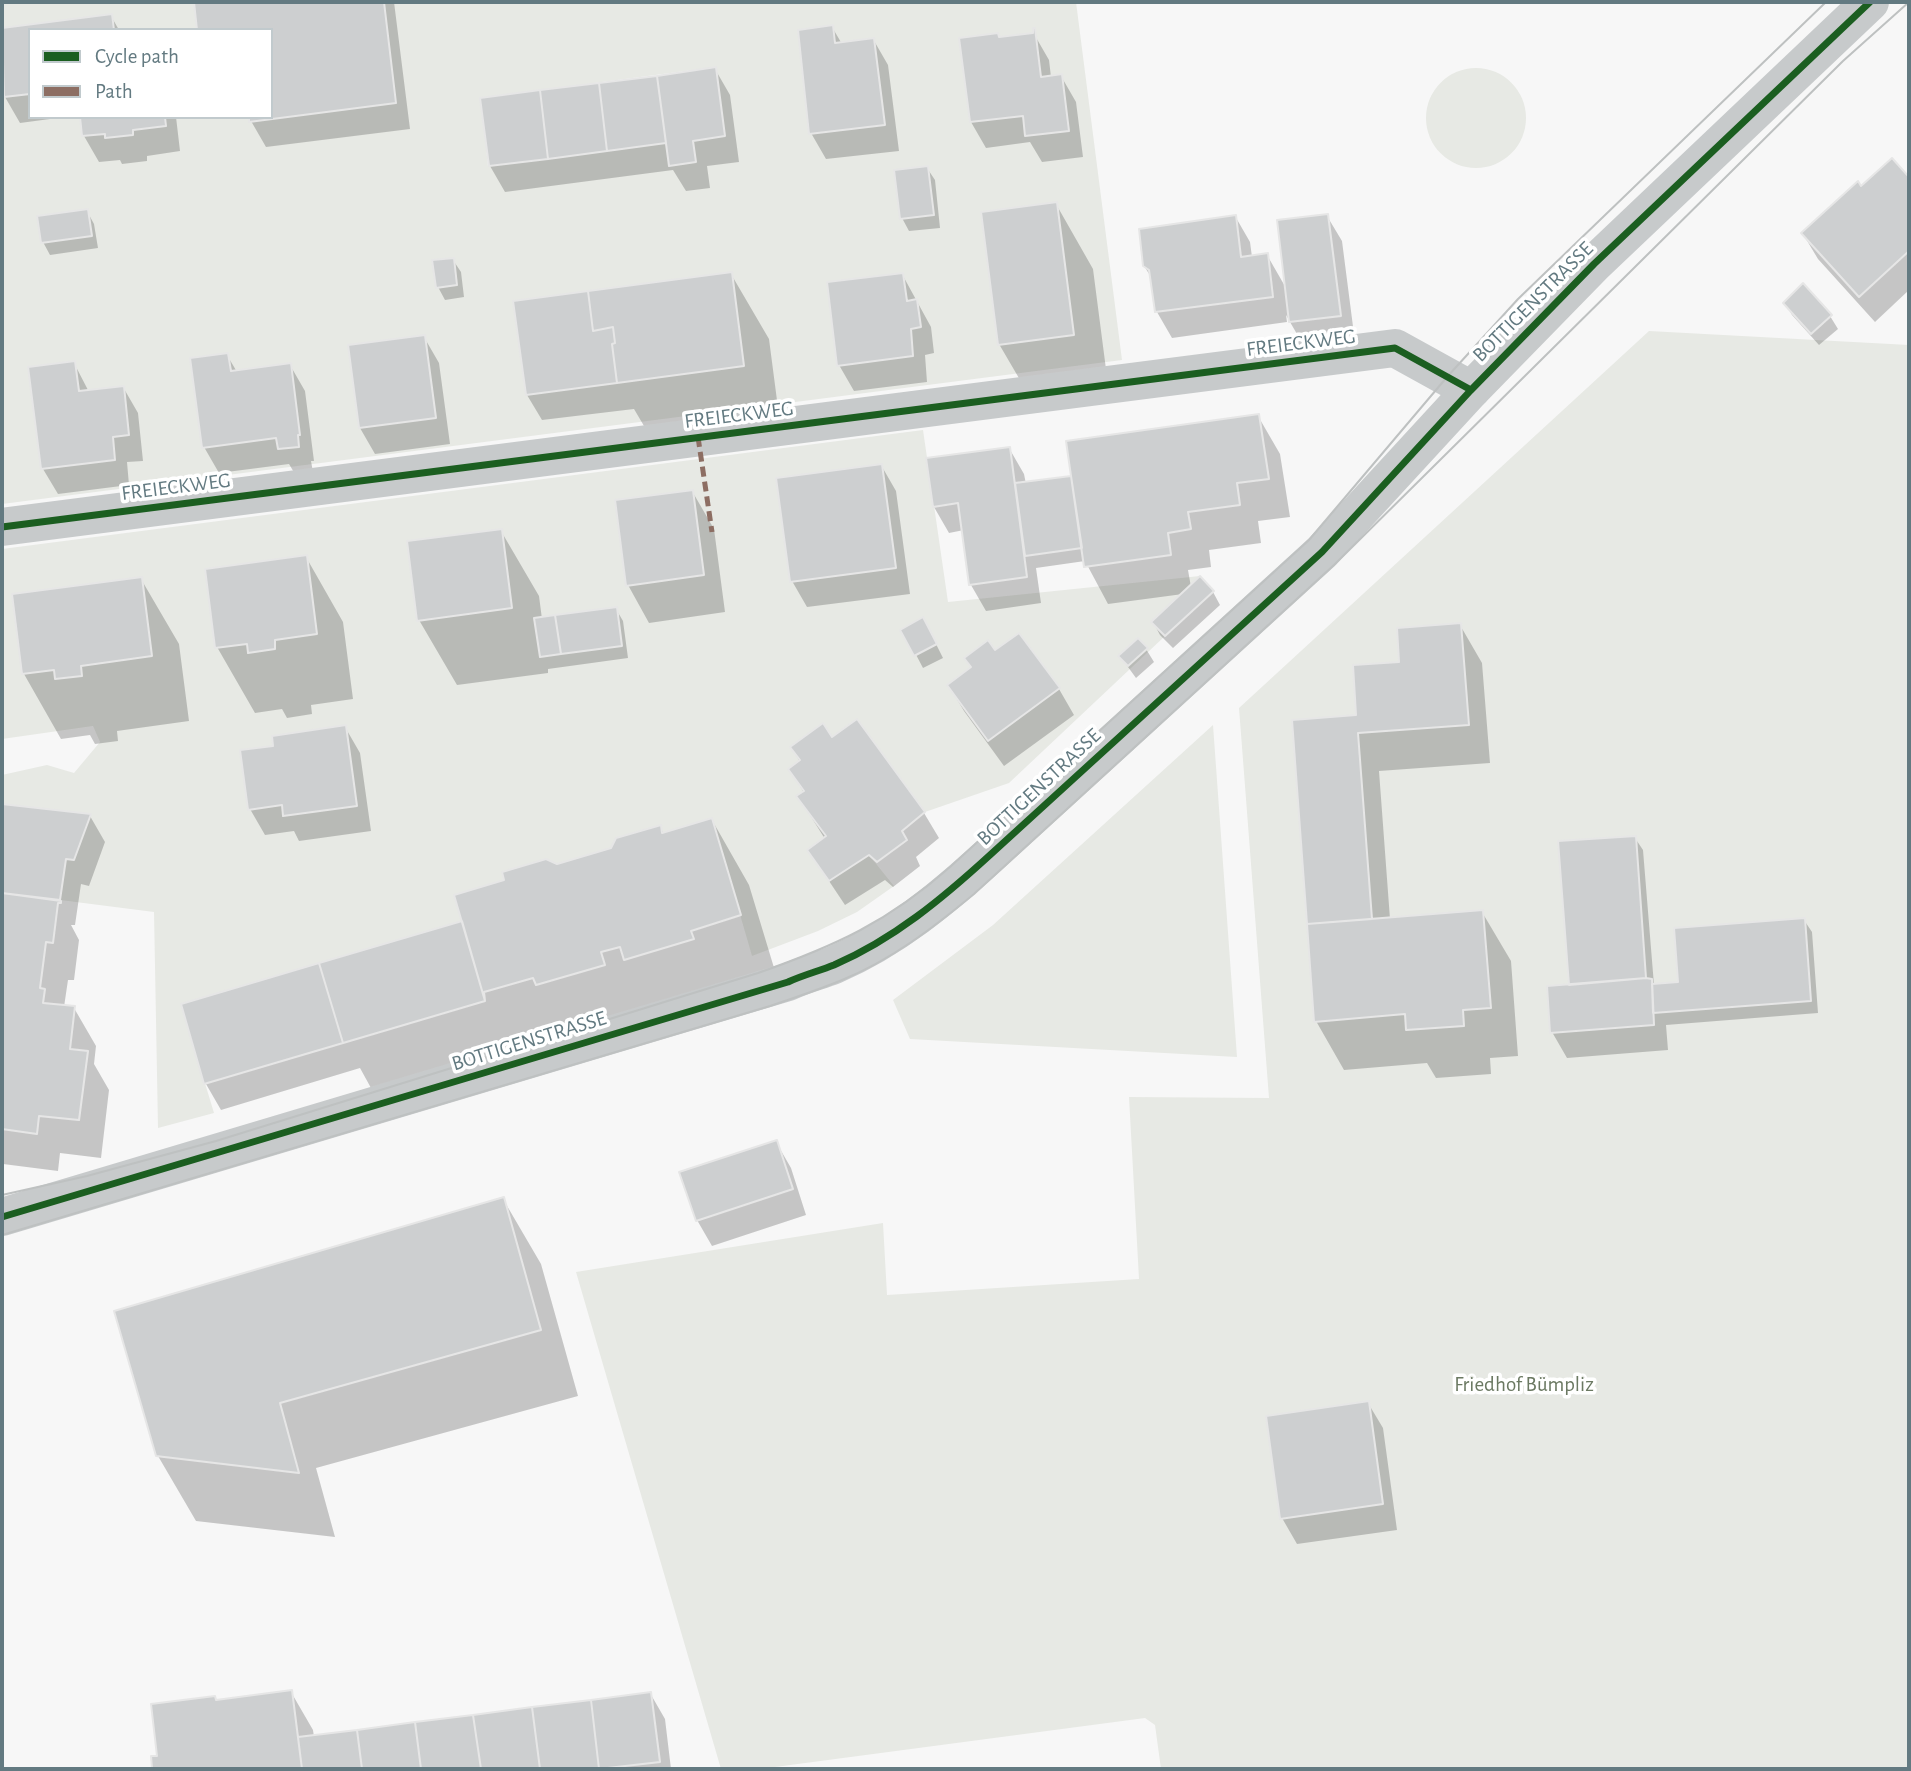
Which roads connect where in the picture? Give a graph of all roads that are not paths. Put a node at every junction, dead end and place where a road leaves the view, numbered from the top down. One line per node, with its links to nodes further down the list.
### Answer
1 (1870, 2): 2 (street, BOTTIGENSTRASSE)
2 (1471, 390): 3 (street, FREIECKWEG); 4 (street, BOTTIGENSTRASSE)
3 (2, 527)
4 (2, 1217)

